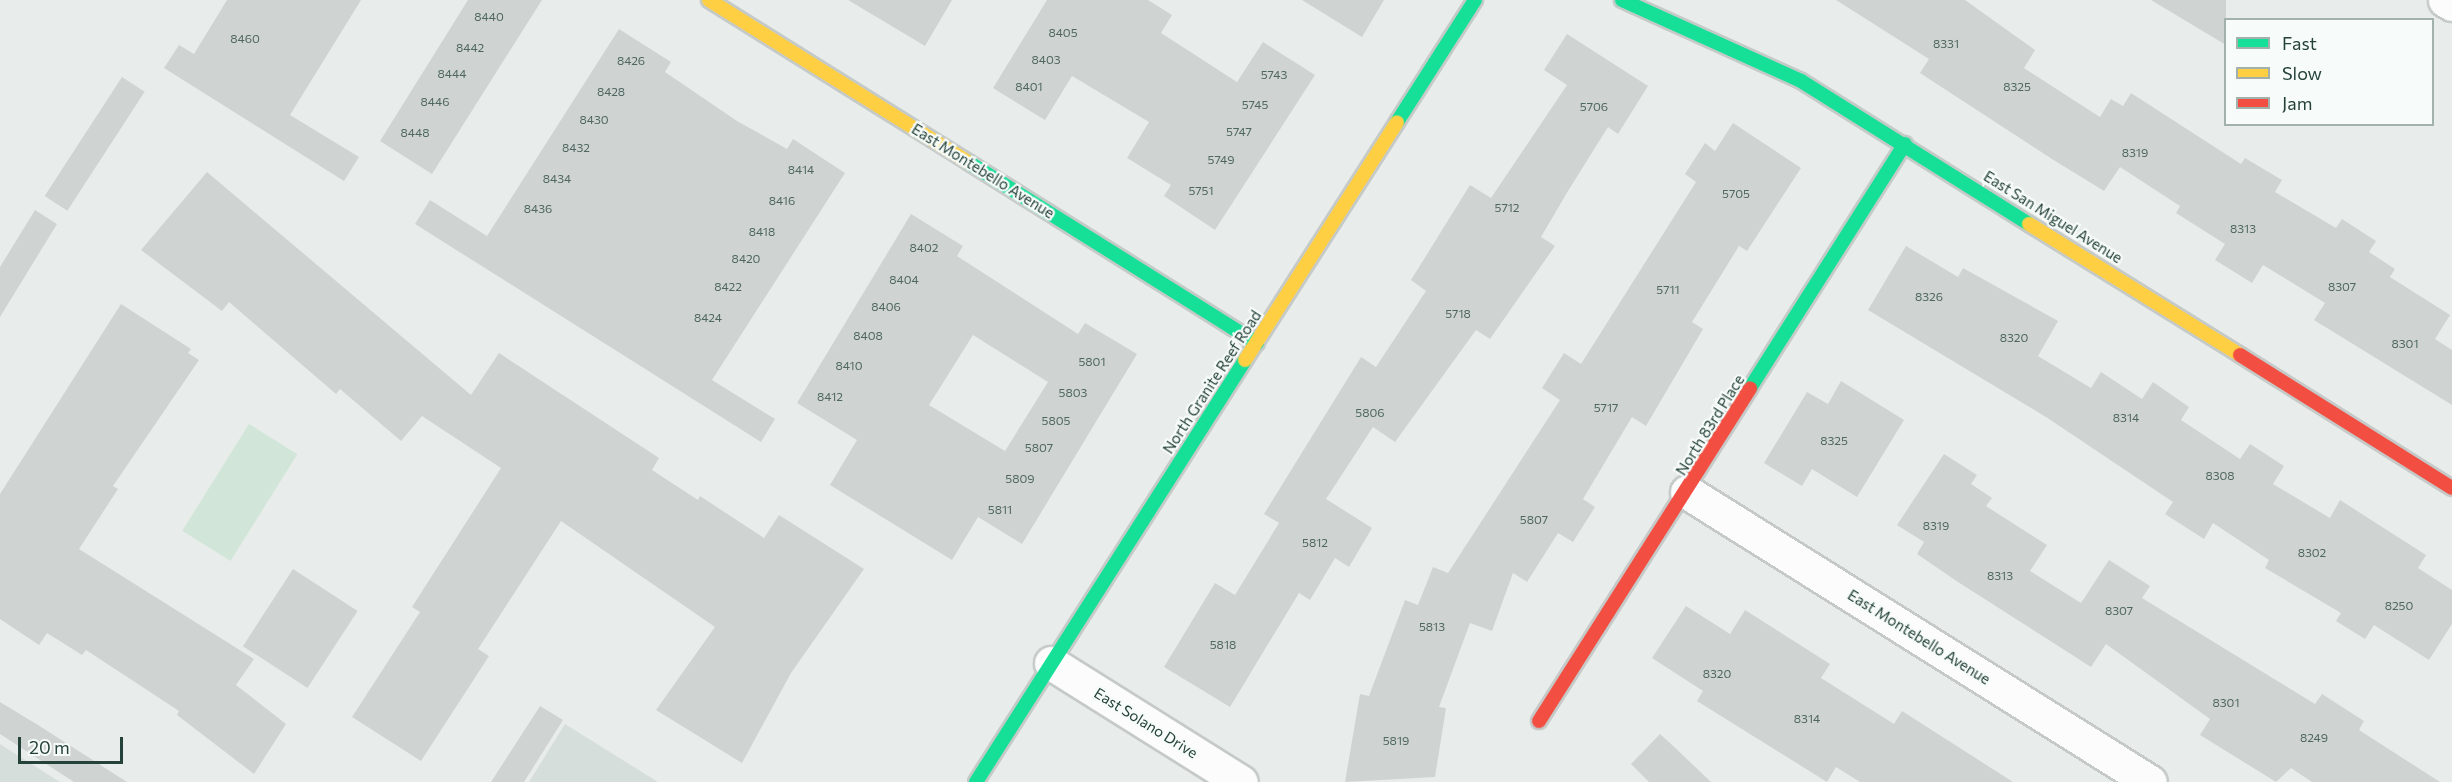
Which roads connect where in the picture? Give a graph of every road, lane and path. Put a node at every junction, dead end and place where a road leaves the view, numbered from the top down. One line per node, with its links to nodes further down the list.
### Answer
1 (709, 0): 7 (street, East Montebello Avenue)
2 (1475, 0): 7 (street, North Granite Reef Road)
3 (1622, 0): 6 (street, East San Miguel Avenue)
4 (2445, 0): 5 (street)
5 (2452, 4)
6 (1905, 144): 8 (street, East San Miguel Avenue); 9 (street, North 83rd Place)
7 (1257, 343): 10 (street, North Granite Reef Road)
8 (2452, 488)
9 (1687, 492): 11 (street, North 83rd Place); 14 (street, East Montebello Avenue)
10 (1051, 663): 12 (street, North Granite Reef Road); 13 (street, East Solano Drive)
11 (1539, 722)
12 (976, 782)
13 (1241, 782)
14 (2150, 782)

